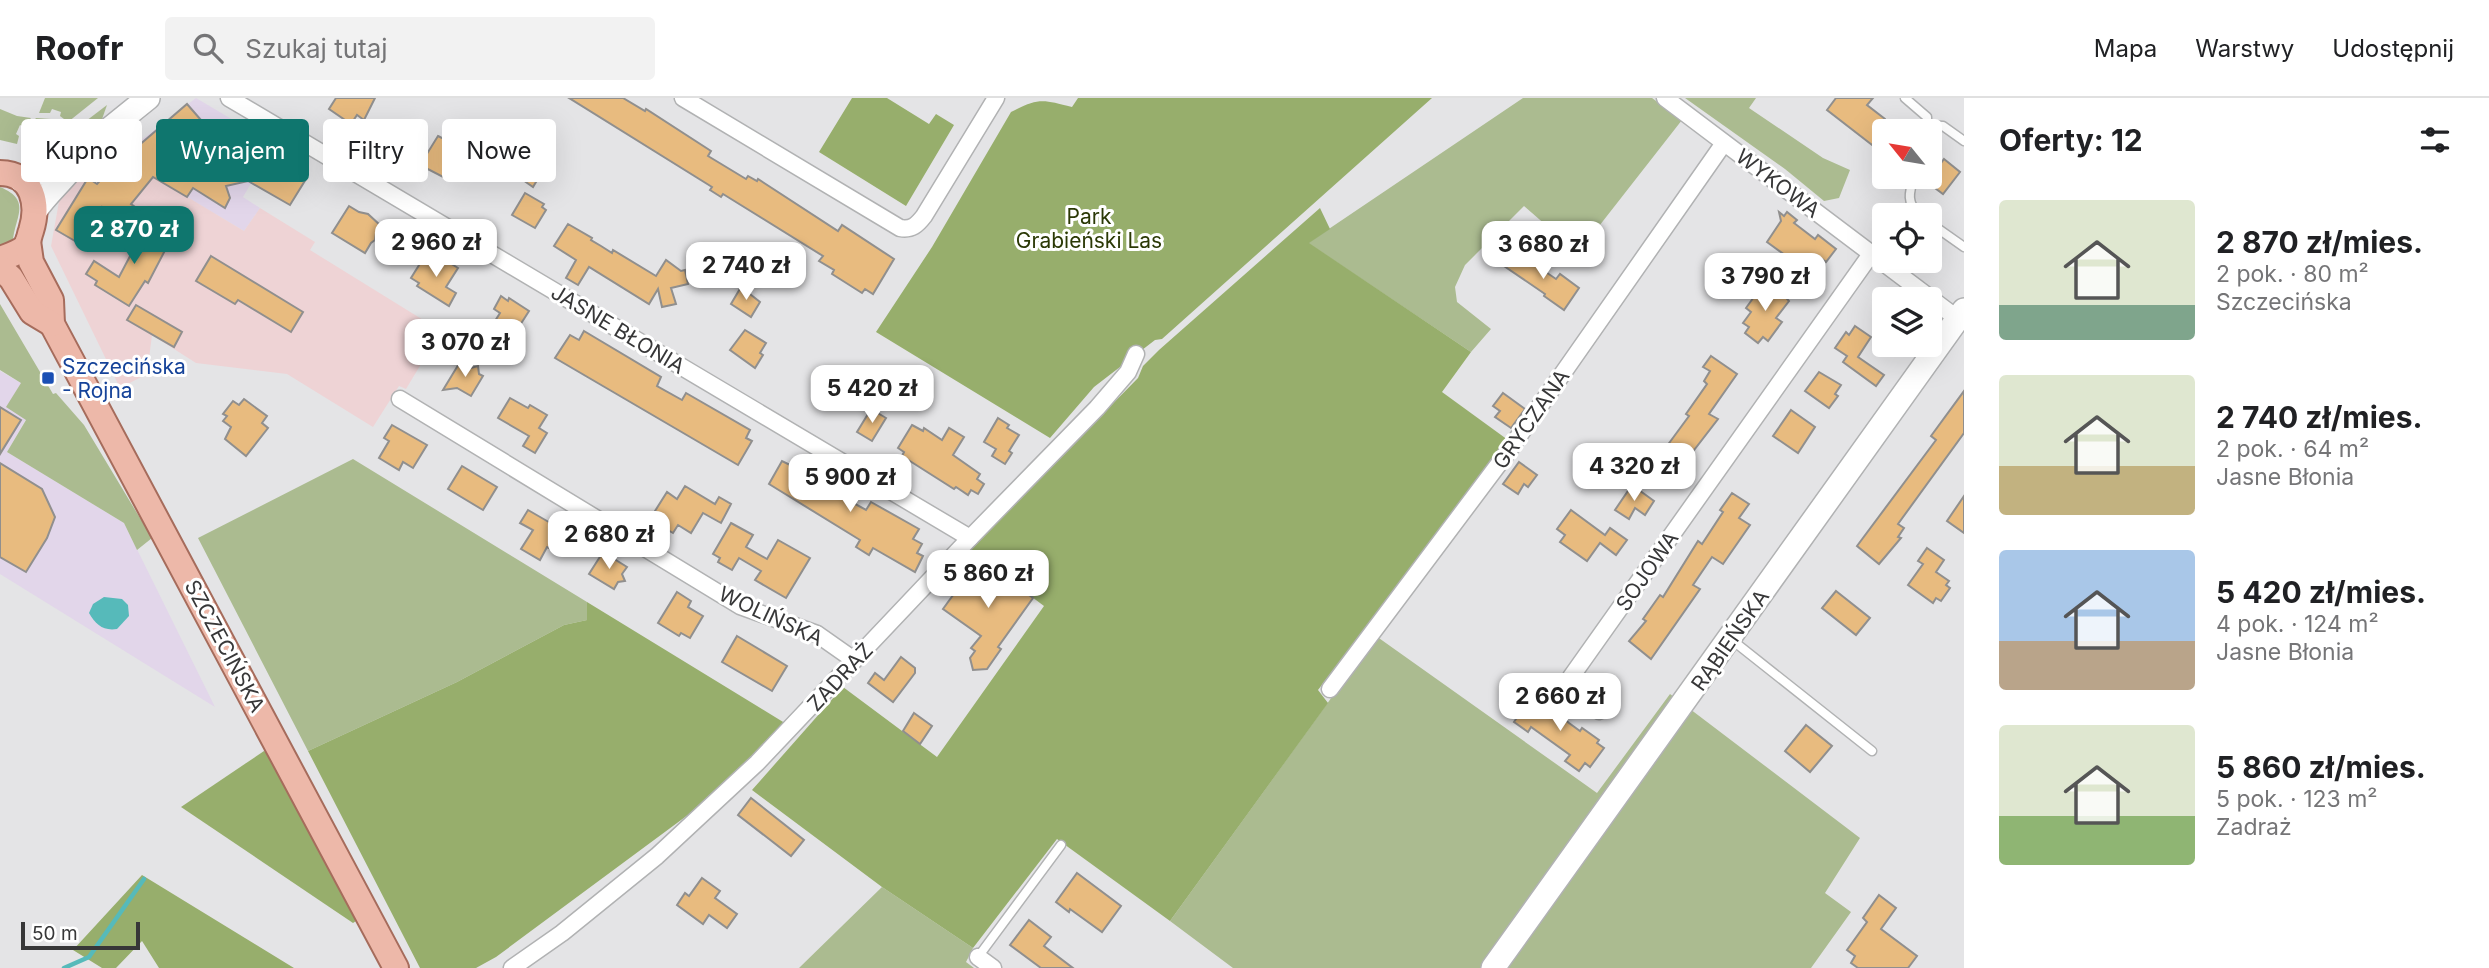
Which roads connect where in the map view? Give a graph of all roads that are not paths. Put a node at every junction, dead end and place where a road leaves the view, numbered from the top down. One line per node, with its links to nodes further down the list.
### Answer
1 (229, 98): 25 (street, JASNE BŁONIA)
2 (682, 98): 3 (street)
3 (996, 98)
4 (1665, 98): 11 (street, WYKOWA)
5 (1905, 98): 8 (lane)
6 (137, 104): 7 (street)
7 (120, 119)
8 (1927, 119)
9 (1942, 126): 10 (lane)
10 (1964, 141)
11 (1724, 143): 18 (street, WYKOWA); 28 (street, GRYCZANA)
12 (10, 177): 14 (main road)
13 (58, 182): 14 (street)
14 (36, 211): 16 (main road)
15 (1942, 231): 17 (lane)
16 (28, 241): 19 (main road); 22 (main road, SZCZECIŃSKA)
17 (1964, 247)
18 (1871, 254): 21 (street, WYKOWA); 29 (street, SOJOWA)
19 (0, 259)
20 (0, 268): 22 (main road, SZCZECIŃSKA)
21 (1961, 315): 26 (street, RĄBIEŃSKA)
22 (52, 324): 33 (main road, SZCZECIŃSKA)
23 (1136, 354): 25 (street, ZADRAŻ)
24 (400, 399): 27 (street, WOLIŃSKA)
25 (970, 538): 27 (street, ZADRAŻ)
26 (1731, 638): 30 (lane); 36 (street, RĄBIEŃSKA)
27 (854, 660): 34 (street, ZADRAŻ)
28 (1330, 689)
29 (1599, 711)
30 (1872, 751)
31 (1061, 845): 32 (lane)
32 (978, 957): 35 (street)
33 (396, 968)
34 (512, 968)
35 (993, 968)
36 (1493, 968)

